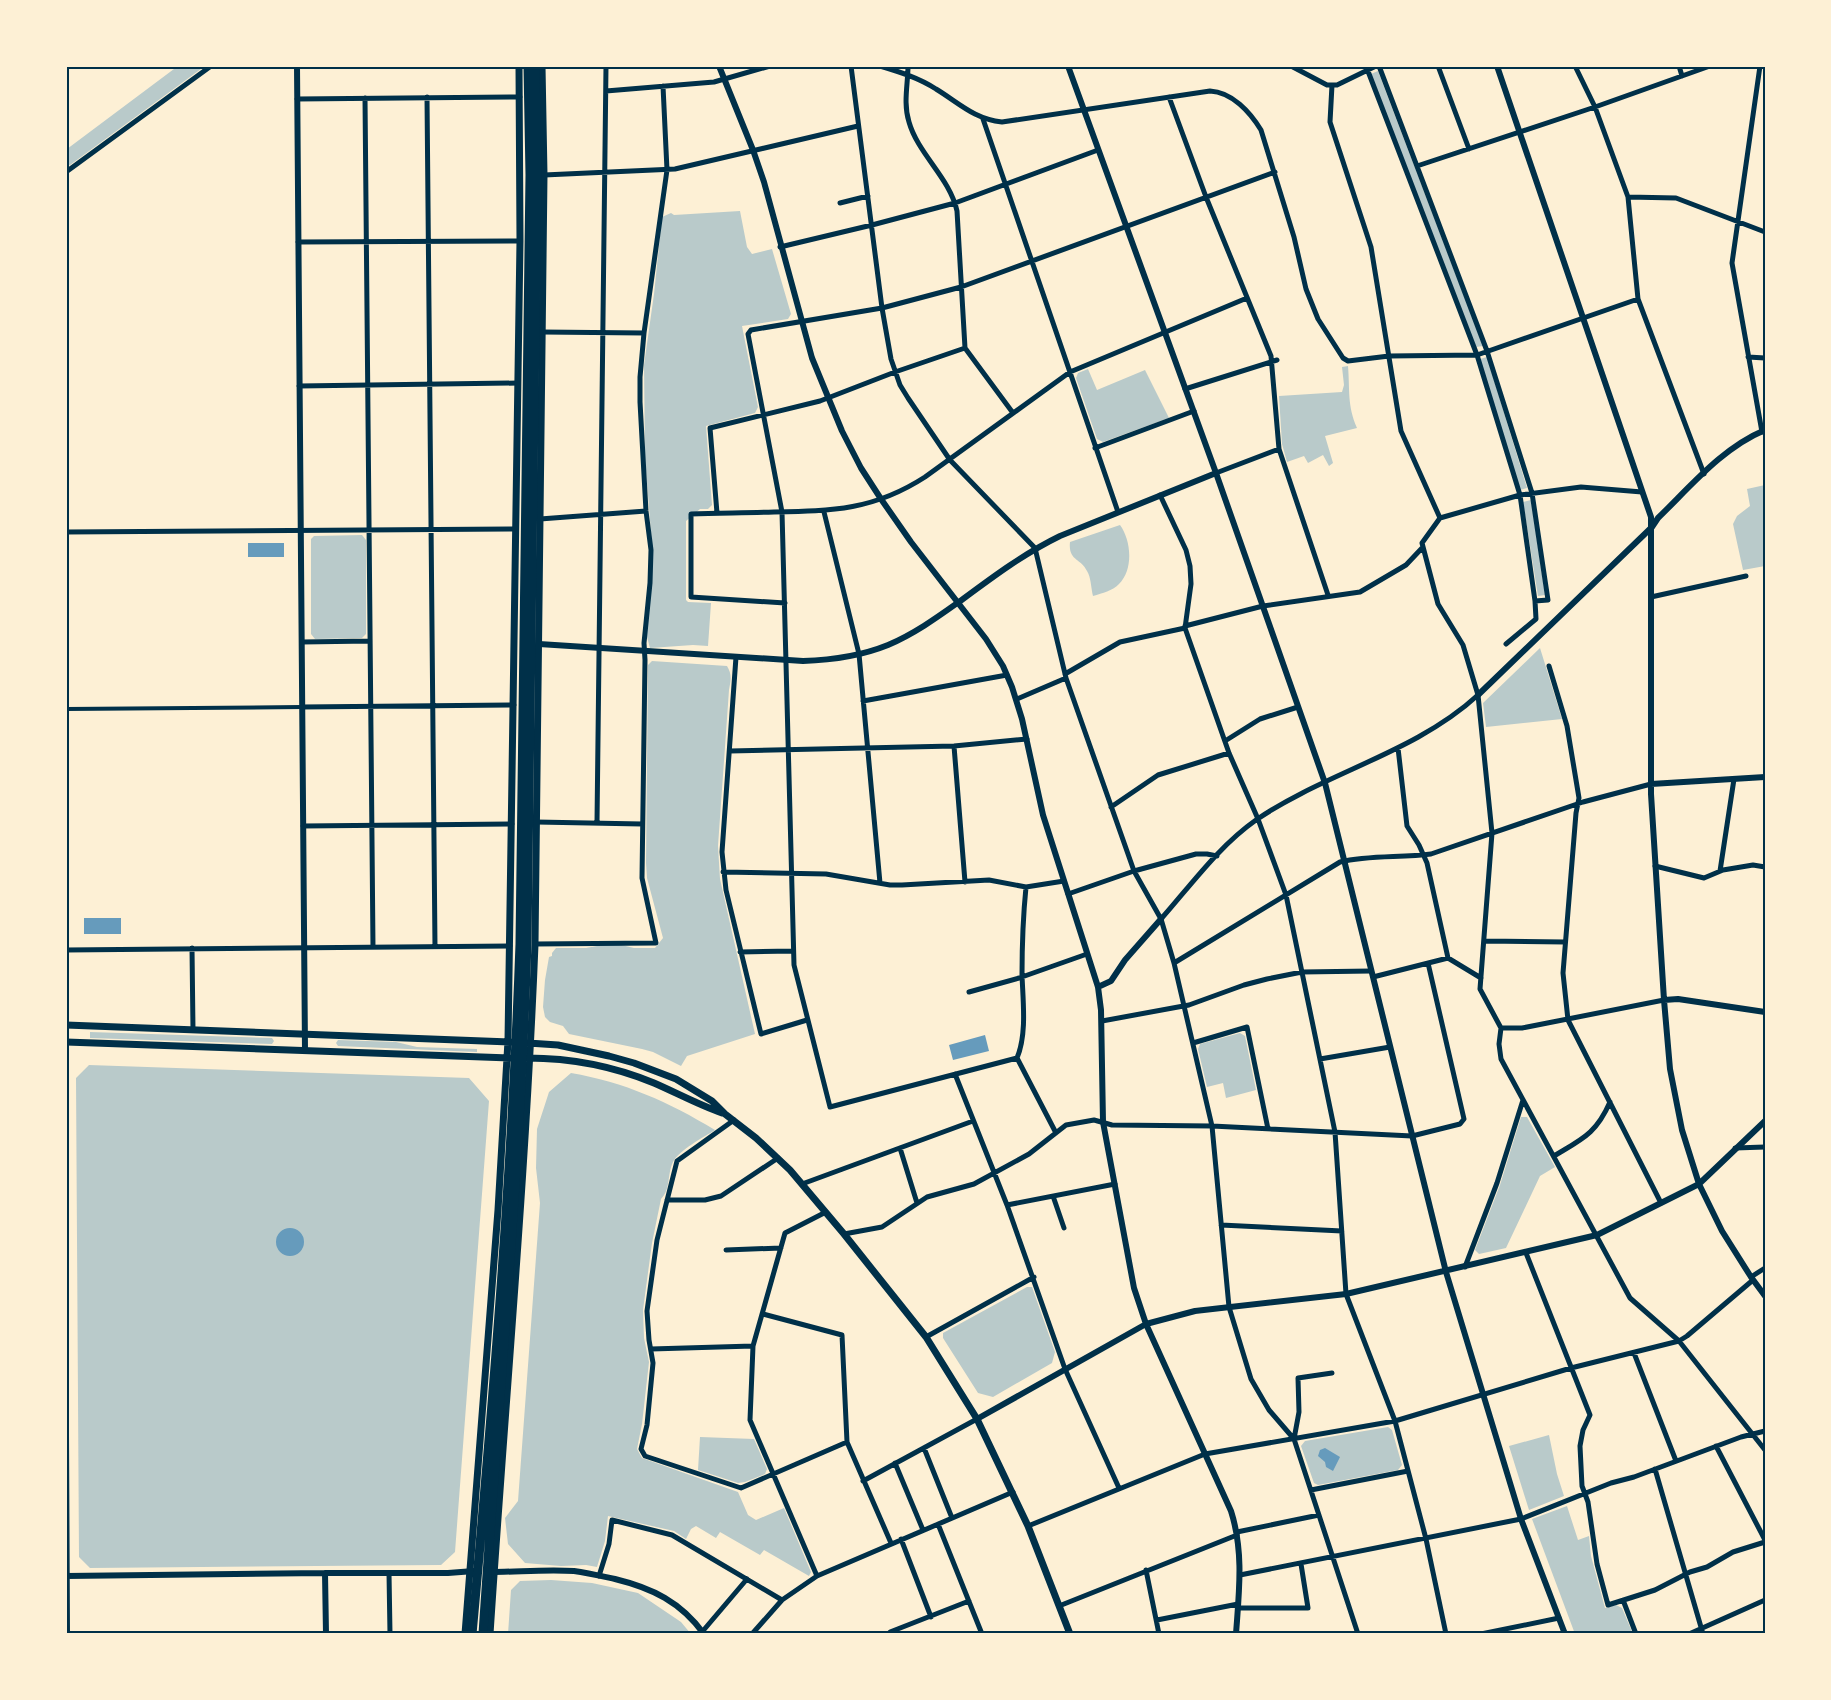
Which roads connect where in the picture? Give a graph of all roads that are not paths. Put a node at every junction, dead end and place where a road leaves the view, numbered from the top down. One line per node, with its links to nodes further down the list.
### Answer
1 (210, 66): 44 (street)
2 (297, 66): 33 (street)
3 (519, 66): 30 (main road)
4 (528, 66): 343 (highway)
5 (535, 66): 344 (highway)
6 (542, 66): 47 (main road)
7 (606, 66): 28 (street)
8 (719, 66): 25 (street)
9 (770, 66): 25 (street)
10 (850, 66): 37 (street)
11 (880, 66): 23 (street)
12 (908, 66): 23 (street)
13 (1068, 66): 35 (street)
14 (1291, 66): 26 (street)
15 (1378, 66): 22 (street); 42 (street)
16 (1438, 66): 39 (street)
17 (1497, 66): 38 (street)
18 (1575, 66): 34 (street)
19 (1679, 66): 24 (street)
20 (1710, 66): 24 (street)
21 (1760, 66): 54 (street)
22 (1367, 68): 26 (street); 76 (street)
23 (908, 75): 36 (street); 53 (street)
24 (1682, 76): 34 (street)
25 (724, 80): 27 (street); 40 (street)
26 (1332, 85): 77 (street)
27 (663, 86): 28 (street); 43 (street)
28 (606, 91): 45 (street)
29 (427, 97): 30 (street); 32 (street); 59 (street)
30 (520, 97): 60 (main road)
31 (1169, 97): 35 (street); 46 (street); 50 (street)
32 (365, 98): 33 (street); 58 (street)
33 (297, 99): 61 (street)
34 (1595, 107): 38 (street); 51 (street)
35 (1083, 110): 36 (street); 41 (street)
36 (983, 119): 48 (street)
37 (858, 126): 40 (street); 49 (street)
38 (1519, 132): 39 (street); 68 (street)
39 (1469, 148): 42 (street)
40 (753, 150): 43 (street); 62 (street)
41 (1098, 150): 48 (street); 56 (street)
42 (1417, 166): 75 (street)
43 (668, 170): 45 (street); 72 (street)
44 (66, 172)
45 (605, 172): 47 (street); 71 (street)
46 (1275, 172): 50 (street); 77 (street)
47 (544, 175): 70 (main road)
48 (1005, 185): 53 (street); 63 (street)
49 (868, 196): 52 (street); 55 (street)
50 (1206, 197): 56 (street); 65 (street)
51 (1628, 197): 54 (street); 66 (street)
52 (840, 203)
53 (956, 203): 55 (street); 64 (street)
54 (1738, 222): 57 (street); 78 (street)
55 (872, 225): 62 (street); 67 (street)
56 (1126, 227): 63 (street); 73 (street)
57 (1765, 232)
58 (366, 241): 59 (street); 61 (street); 84 (street)
59 (428, 241): 60 (street); 85 (street)
60 (520, 241): 83 (main road)
61 (298, 242): 86 (street)
62 (780, 247): 69 (street)
63 (1032, 261): 64 (street); 82 (street)
64 (961, 287): 67 (street); 74 (street)
65 (1247, 298): 73 (street); 80 (street)
66 (1638, 299): 68 (street); 97 (street)
67 (882, 308): 69 (street); 81 (street)
68 (1583, 319): 75 (street); 98 (street)
69 (801, 322): 88 (street); 91 (street)
70 (542, 332): 71 (street); 110 (main road)
71 (603, 332): 72 (street); 108 (street)
72 (644, 333): 103 (street)
73 (1165, 333): 82 (street); 87 (street)
74 (965, 348): 81 (street); 90 (street)
75 (1487, 351): 76 (street); 99 (street)
76 (1477, 355): 77 (street); 101 (street)
77 (1389, 356): 109 (street)
78 (1748, 357): 79 (street); 92 (street)
79 (1765, 358)
80 (1274, 361): 87 (street); 94 (street)
81 (895, 372): 88 (street); 95 (street)
82 (1070, 372): 90 (street); 93 (street)
83 (518, 383): 85 (street); 113 (main road)
84 (368, 385): 85 (street); 86 (street); 114 (street)
85 (430, 385): 112 (street)
86 (299, 386): 115 (street)
87 (1185, 389): 89 (street)
88 (827, 398): 91 (street); 102 (street)
89 (1194, 411): 93 (street); 96 (street)
90 (1013, 413): 95 (street)
91 (764, 414): 104 (street); 107 (street)
92 (1763, 431): 97 (street)
93 (1095, 447): 106 (street)
94 (1279, 448): 96 (street); 120 (street)
95 (950, 460): 102 (street); 118 (street)
96 (1216, 473): 100 (street); 125 (street)
97 (1704, 474): 111 (street)
98 (1642, 492): 99 (street); 111 (street)
99 (1532, 493): 101 (street); 122 (street)
100 (1160, 495): 106 (street); 126 (street)
101 (1520, 495): 109 (street); 122 (street)
102 (881, 499): 105 (street); 123 (street)
103 (646, 511): 108 (street); 132 (street)
104 (782, 512): 105 (street); 107 (street); 124 (street)
105 (824, 512): 133 (street)
106 (1118, 512): 118 (street)
107 (717, 513): 124 (street)
108 (601, 514): 110 (street); 131 (street)
109 (1440, 518): 117 (street)
110 (540, 519): 129 (main road)
111 (1652, 527): 121 (street); 139 (street)
112 (431, 529): 113 (street); 114 (street); 144 (street)
113 (516, 529): 142 (main road)
114 (369, 530): 115 (street); 127 (street)
115 (301, 531): 116 (street); 128 (street)
116 (66, 532)
117 (1423, 547): 120 (street); 139 (street)
118 (1035, 548): 123 (street); 138 (street)
119 (1746, 576): 121 (street)
120 (1328, 596): 125 (street)
121 (1651, 597): 159 (street)
122 (1535, 601): 130 (street)
123 (958, 602): 133 (street); 137 (street)
124 (785, 603): 135 (street)
125 (1263, 606): 126 (street); 145 (street)
126 (1185, 627): 138 (street); 149 (street)
127 (370, 641): 128 (street); 143 (street)
128 (302, 642): 146 (street)
129 (539, 644): 131 (street); 163 (main road)
130 (1506, 644)
131 (600, 648): 132 (street); 164 (street)
132 (644, 651): 134 (street); 166 (street)
133 (859, 654): 135 (street); 141 (street)
134 (736, 657): 135 (street); 154 (street)
135 (786, 660): 153 (street)
136 (1549, 666): 160 (street)
137 (1008, 675): 140 (street); 141 (street)
138 (1066, 676): 140 (street); 161 (street)
139 (1478, 695): 151 (street); 170 (street)
140 (1017, 699): 148 (street)
141 (863, 701): 152 (street)
142 (514, 705): 144 (street); 165 (main road)
143 (370, 706): 144 (street); 146 (street); 169 (street)
144 (432, 706): 167 (street)
145 (1298, 706): 149 (street); 158 (street)
146 (302, 707): 147 (street); 168 (street)
147 (66, 709)
148 (1027, 739): 150 (street); 180 (street)
149 (1225, 741): 155 (street)
150 (954, 746): 152 (street); 181 (street)
151 (1398, 748): 158 (street); 171 (street)
152 (867, 749): 153 (street); 182 (street)
153 (788, 750): 154 (street); 179 (street)
154 (730, 752): 177 (street)
155 (1229, 753): 161 (street); 162 (street)
156 (1765, 777): 157 (street)
157 (1734, 779): 159 (street); 176 (street)
158 (1325, 783): 162 (street); 173 (street)
159 (1651, 784): 160 (street); 174 (street)
160 (1578, 805): 170 (street); 188 (street)
161 (1111, 807): 178 (street)
162 (1258, 819): 172 (street); 185 (street)
163 (536, 822): 164 (street); 189 (main road)
164 (597, 823): 166 (street)
165 (512, 824): 167 (street); 190 (main road)
166 (642, 824): 189 (street)
167 (434, 825): 169 (street); 192 (street)
168 (303, 826): 169 (street); 194 (street)
169 (371, 826): 191 (street)
170 (1492, 833): 171 (street); 187 (street)
171 (1423, 855): 173 (street); 199 (street)
172 (1216, 856): 178 (street); 186 (street)
173 (1344, 861): 185 (street); 203 (street)
174 (1655, 866): 176 (street); 208 (street)
175 (1765, 867): 176 (street)
176 (1720, 871)
177 (723, 872): 179 (street); 197 (street)
178 (1134, 872): 184 (street); 186 (street)
179 (792, 873): 182 (street); 196 (street)
180 (1064, 881): 183 (street); 184 (street)
181 (965, 882): 182 (street); 183 (street)
182 (880, 883)
183 (1026, 887): 204 (street)
184 (1068, 894): 198 (street)
185 (1286, 895): 200 (street); 202 (street)
186 (1161, 919): 200 (street); 206 (street)
187 (1484, 941): 188 (street); 205 (street)
188 (1565, 942): 212 (street)
189 (535, 944): 220 (main road)
190 (510, 946): 192 (street); 218 (main road)
191 (373, 947): 192 (street); 194 (street)
192 (435, 947)
193 (192, 948): 194 (street); 195 (street); 216 (street)
194 (304, 948): 217 (street)
195 (66, 950)
196 (793, 951): 197 (street); 211 (street)
197 (740, 952): 211 (street)
198 (1087, 954): 204 (street); 206 (street)
199 (1448, 958): 201 (street); 205 (street)
200 (1174, 963): 209 (street)
201 (1428, 963): 203 (street); 240 (street)
202 (1302, 972): 203 (street); 209 (street); 227 (street)
203 (1372, 974): 222 (street)
204 (1022, 976): 207 (street); 226 (street)
205 (1481, 978): 215 (street)
206 (1098, 987): 213 (street)
207 (969, 992)
208 (1664, 1000): 210 (street); 212 (street); 249 (street)
209 (1184, 1006): 213 (street); 221 (street)
210 (1765, 1012)
211 (807, 1020): 228 (street)
212 (1568, 1020): 215 (street); 230 (street)
213 (1102, 1021): 235 (street)
214 (66, 1025): 216 (main road)
215 (1501, 1028): 229 (street)
216 (193, 1030): 217 (main road)
217 (305, 1034): 218 (main road); 223 (street)
218 (508, 1041): 220 (main road); 224 (main road)
219 (66, 1042): 223 (main road)
220 (531, 1043): 225 (main road); 231 (main road)
221 (1193, 1043): 236 (street); 237 (street)
222 (1390, 1047): 227 (street); 240 (street)
223 (305, 1051): 224 (main road)
224 (507, 1058): 225 (main road); 318 (main road)
225 (531, 1058): 231 (main road); 319 (main road)
226 (1017, 1058): 228 (street); 239 (street)
227 (1320, 1059): 238 (street)
228 (955, 1074): 234 (street)
229 (1523, 1100): 244 (street); 264 (street)
230 (1610, 1102): 244 (street); 253 (street)
231 (725, 1114): 232 (main road)
232 (734, 1120): 245 (main road); 251 (street)
233 (1765, 1120): 242 (street)
234 (973, 1121): 241 (street); 246 (street)
235 (1103, 1122): 236 (street); 239 (street); 248 (street)
236 (1212, 1125): 237 (street); 256 (street)
237 (1268, 1129): 238 (street)
238 (1335, 1132): 240 (street); 258 (street)
239 (1056, 1133): 246 (street)
240 (1412, 1136): 266 (street)
241 (900, 1148): 247 (street); 252 (street)
242 (1735, 1148): 243 (street); 249 (street)
243 (1765, 1148)
244 (1554, 1156): 260 (street)
245 (778, 1158): 247 (main road); 251 (street)
246 (995, 1173): 252 (street); 254 (street)
247 (802, 1184): 255 (main road)
248 (1115, 1184): 250 (street); 273 (street)
249 (1699, 1184): 253 (street); 268 (street)
250 (1053, 1196): 254 (street); 257 (street)
251 (667, 1200): 277 (street)
252 (917, 1203): 259 (street)
253 (1661, 1203): 260 (street)
254 (1007, 1205): 267 (street)
255 (825, 1212): 259 (main road); 261 (street)
256 (1221, 1225): 258 (street); 271 (street)
257 (1064, 1228)
258 (1342, 1231): 269 (street)
259 (844, 1233): 274 (main road)
260 (1597, 1235): 263 (street); 275 (street)
261 (780, 1248): 262 (street); 272 (street)
262 (726, 1250)
263 (1526, 1253): 264 (street); 279 (street)
264 (1465, 1267): 266 (street)
265 (1765, 1268): 268 (street)
266 (1446, 1272): 269 (street); 282 (street)
267 (1034, 1278): 274 (street); 280 (street)
268 (1752, 1279): 270 (street); 275 (street)
269 (1346, 1294): 271 (street); 284 (street)
270 (1765, 1296)
271 (1229, 1307): 273 (street); 288 (street)
272 (763, 1314): 276 (street); 289 (street)
273 (1146, 1324): 280 (street); 293 (street)
274 (926, 1337): 283 (main road)
275 (1680, 1341): 278 (street); 287 (street)
276 (753, 1346): 277 (street); 298 (street)
277 (651, 1349): 298 (street)
278 (1634, 1353): 279 (street); 294 (street)
279 (1570, 1368): 282 (street); 303 (street)
280 (1065, 1369): 283 (street); 300 (street)
281 (1332, 1373): 288 (street)
282 (1484, 1394): 284 (street); 306 (street)
283 (977, 1419): 291 (street); 302 (main road)
284 (1395, 1421): 288 (street); 297 (street)
285 (1765, 1431): 287 (street)
286 (66, 1435): 324 (street)
287 (1752, 1435): 290 (street); 292 (street)
288 (1294, 1439): 293 (street); 301 (street)
289 (847, 1442): 298 (street); 299 (street)
290 (1716, 1446): 294 (street); 313 (street)
291 (924, 1448): 295 (street); 305 (street)
292 (1765, 1450)
293 (1205, 1454): 300 (street); 310 (street)
294 (1676, 1461): 296 (street)
295 (895, 1463): 299 (street); 309 (street)
296 (1655, 1469): 303 (street); 322 (street)
297 (1408, 1471): 301 (street); 312 (street)
298 (774, 1475): 326 (street)
299 (863, 1481): 314 (street)
300 (1119, 1488): 308 (street)
301 (1311, 1490): 304 (street)
302 (1012, 1492): 305 (street); 308 (main road)
303 (1585, 1494): 306 (street); 329 (street)
304 (1319, 1515): 310 (street); 315 (street)
305 (952, 1518): 307 (street)
306 (1521, 1519): 312 (street); 335 (street)
307 (938, 1524): 309 (street); 331 (street)
308 (1028, 1526): 332 (main road)
309 (923, 1530): 311 (street)
310 (1237, 1534): 317 (street); 323 (street)
311 (901, 1539): 314 (street); 334 (street)
312 (1426, 1539): 315 (street); 353 (street)
313 (1765, 1541): 322 (street)
314 (891, 1543): 326 (street)
315 (1333, 1556): 316 (street); 352 (street)
316 (1301, 1564): 323 (street); 333 (street)
317 (1146, 1570): 332 (street); 336 (street)
318 (470, 1571): 319 (street); 321 (street); 342 (main road)
319 (494, 1572): 325 (street); 345 (main road)
320 (325, 1573): 321 (street); 324 (street); 340 (street)
321 (389, 1573): 341 (street)
322 (1686, 1574): 329 (street); 337 (street)
323 (1240, 1575): 333 (street)
324 (66, 1576): 339 (street)
325 (599, 1576): 327 (street); 338 (street)
326 (818, 1576): 328 (street)
327 (747, 1579): 328 (street); 338 (street)
328 (782, 1600): 346 (street)
329 (1623, 1600): 356 (street)
330 (1765, 1600): 337 (street)
331 (969, 1601): 334 (street); 348 (street)
332 (1059, 1606): 349 (main road)
333 (1238, 1606): 336 (street); 351 (street)
334 (932, 1617): 347 (street)
335 (1559, 1618): 354 (street); 355 (street)
336 (1157, 1620): 350 (street)
337 (1702, 1631): 357 (street)
338 (703, 1633)
339 (67, 1634)
340 (326, 1634)
341 (390, 1634)
342 (465, 1634)
343 (472, 1634)
344 (483, 1634)
345 (490, 1634)
346 (752, 1634)
347 (890, 1634)
348 (982, 1634)
349 (1070, 1634)
350 (1160, 1634)
351 (1236, 1634)
352 (1358, 1634)
353 (1446, 1634)
354 (1481, 1634)
355 (1565, 1634)
356 (1636, 1634)
357 (1689, 1634)

